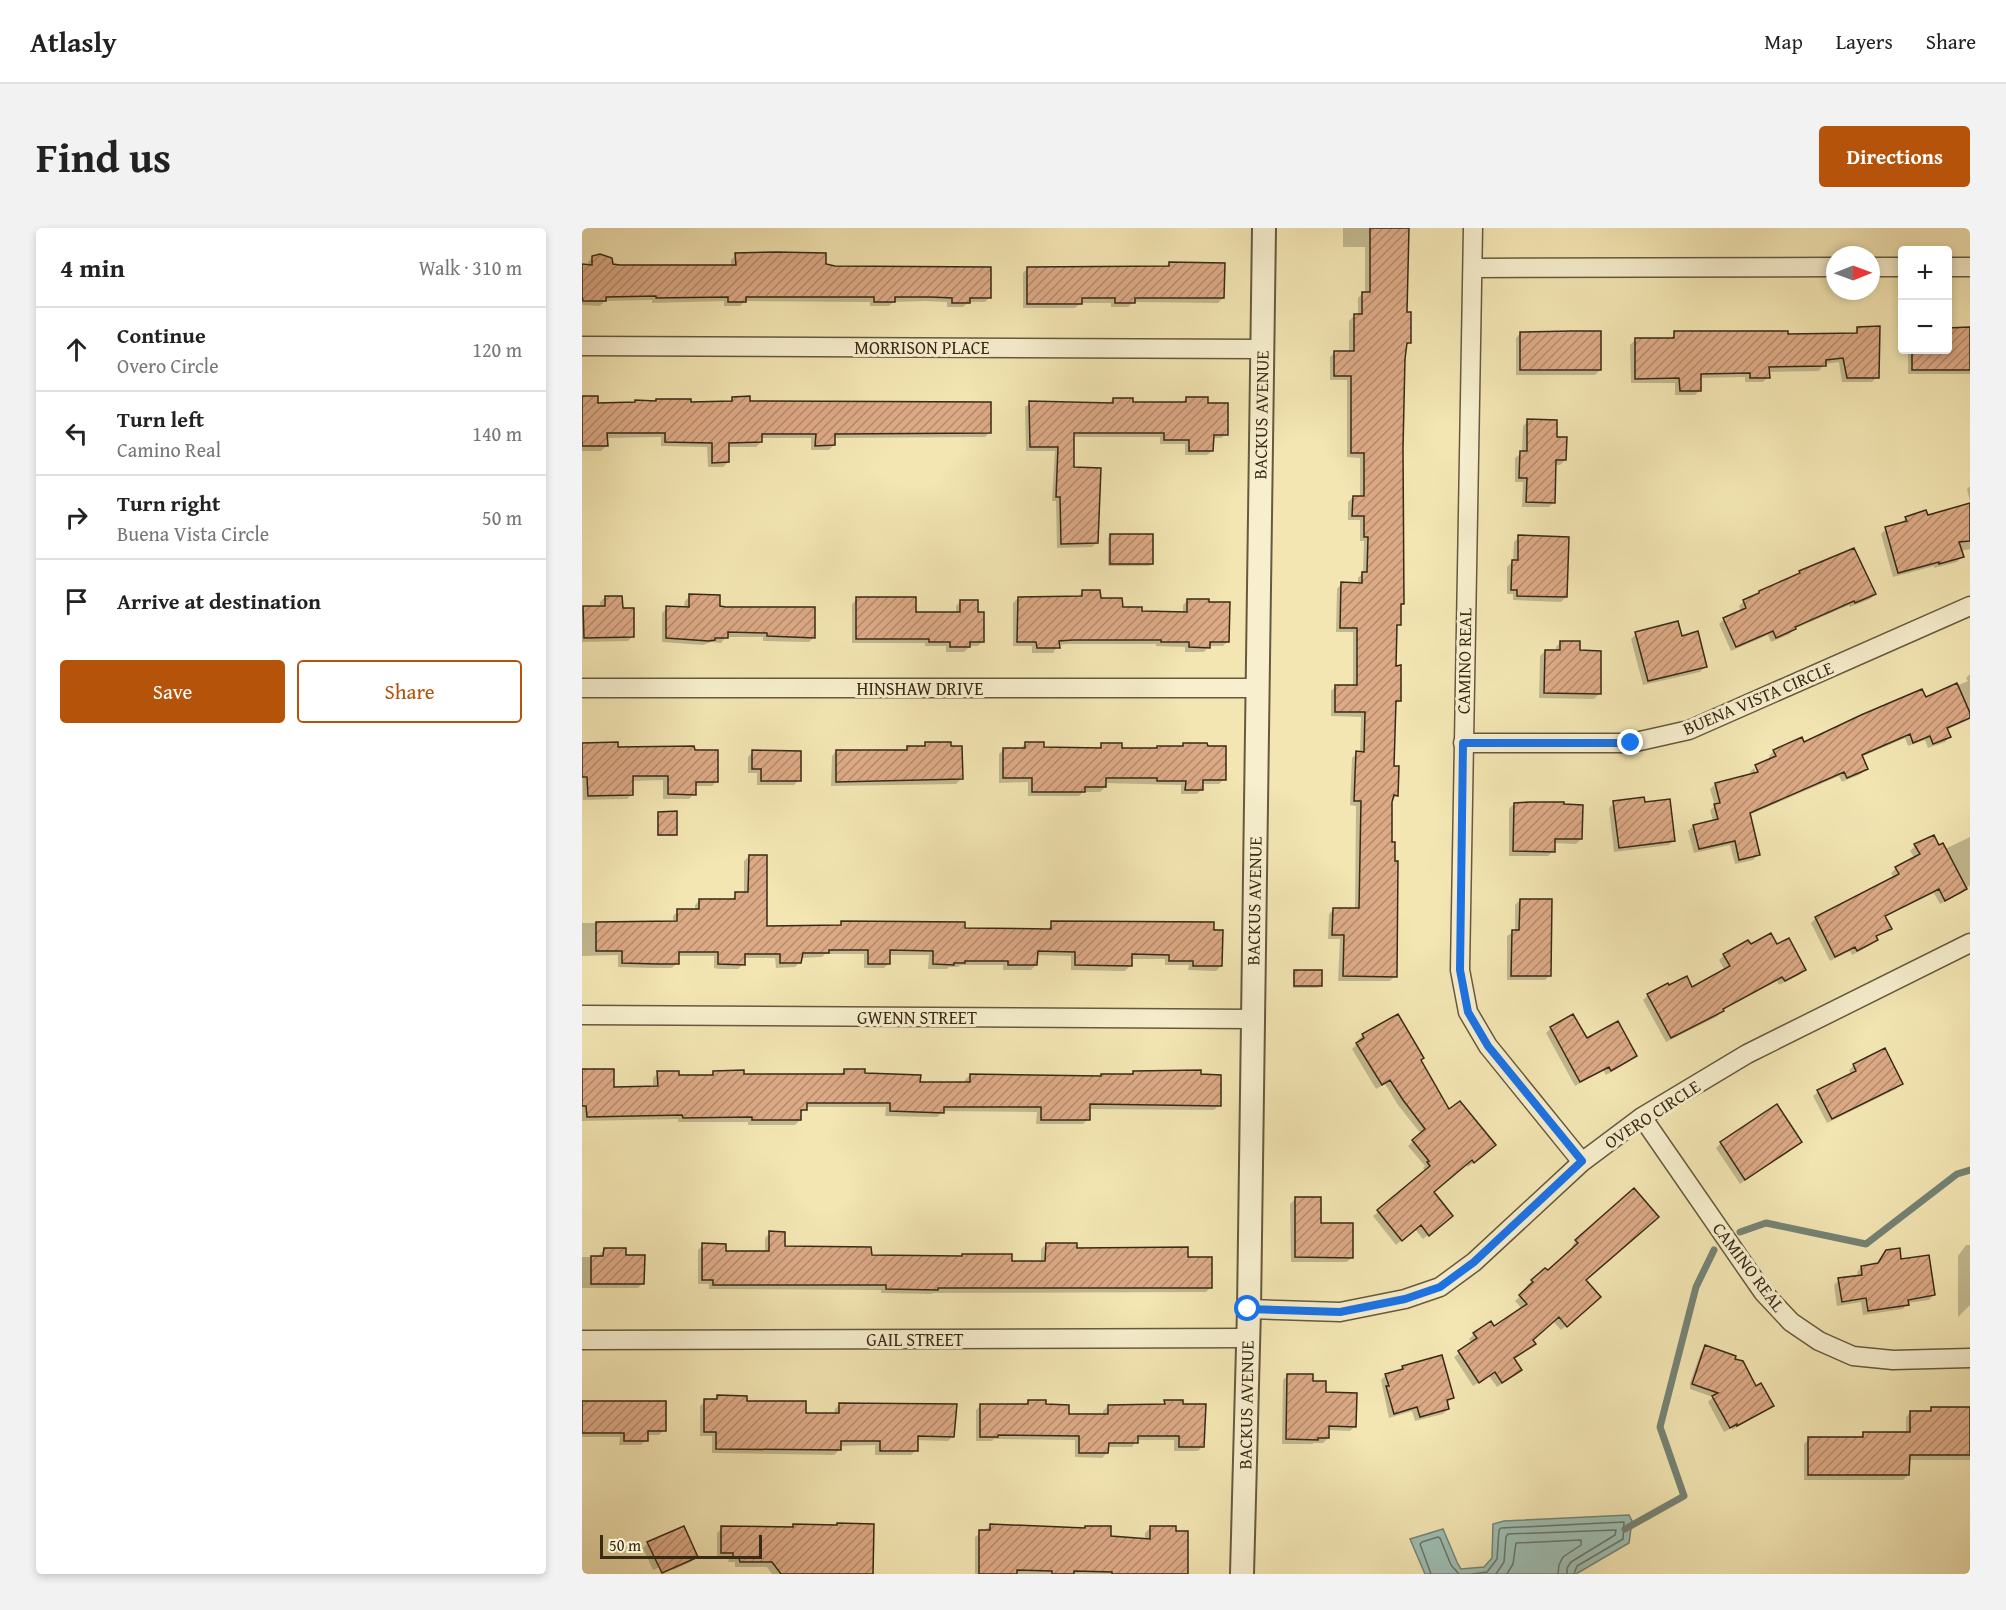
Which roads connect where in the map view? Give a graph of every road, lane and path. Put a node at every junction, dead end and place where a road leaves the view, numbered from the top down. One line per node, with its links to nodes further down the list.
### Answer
1 (1264, 228): 10 (street, BACKUS AVENUE)
2 (1473, 228): 8 (street, CAMINO REAL)
3 (1826, 267): 8 (street)
4 (1880, 267): 5 (street)
5 (1898, 267)
6 (1952, 267): 7 (street)
7 (1970, 267)
8 (1473, 268): 14 (street, CAMINO REAL)
9 (582, 346): 10 (street, MORRISON PLACE)
10 (1262, 349): 13 (street, BACKUS AVENUE)
11 (1970, 606): 14 (street, BUENA VISTA CIRCLE)
12 (582, 688): 13 (street, HINSHAW DRIVE)
13 (1257, 688): 17 (street, BACKUS AVENUE)
14 (1463, 743): 19 (street, CAMINO REAL)
15 (1970, 943): 18 (street, OVERO CIRCLE)
16 (582, 1015): 17 (street, GWENN STREET)
17 (1252, 1019): 20 (street, BACKUS AVENUE)
18 (1642, 1117): 19 (street, OVERO CIRCLE); 23 (street, CAMINO REAL)
19 (1582, 1161): 20 (street, OVERO CIRCLE)
20 (1248, 1309): 21 (street, BACKUS AVENUE)
21 (1247, 1338): 22 (street, GAIL STREET); 24 (street, BACKUS AVENUE)
22 (582, 1340)
23 (1970, 1358)
24 (1242, 1574)

